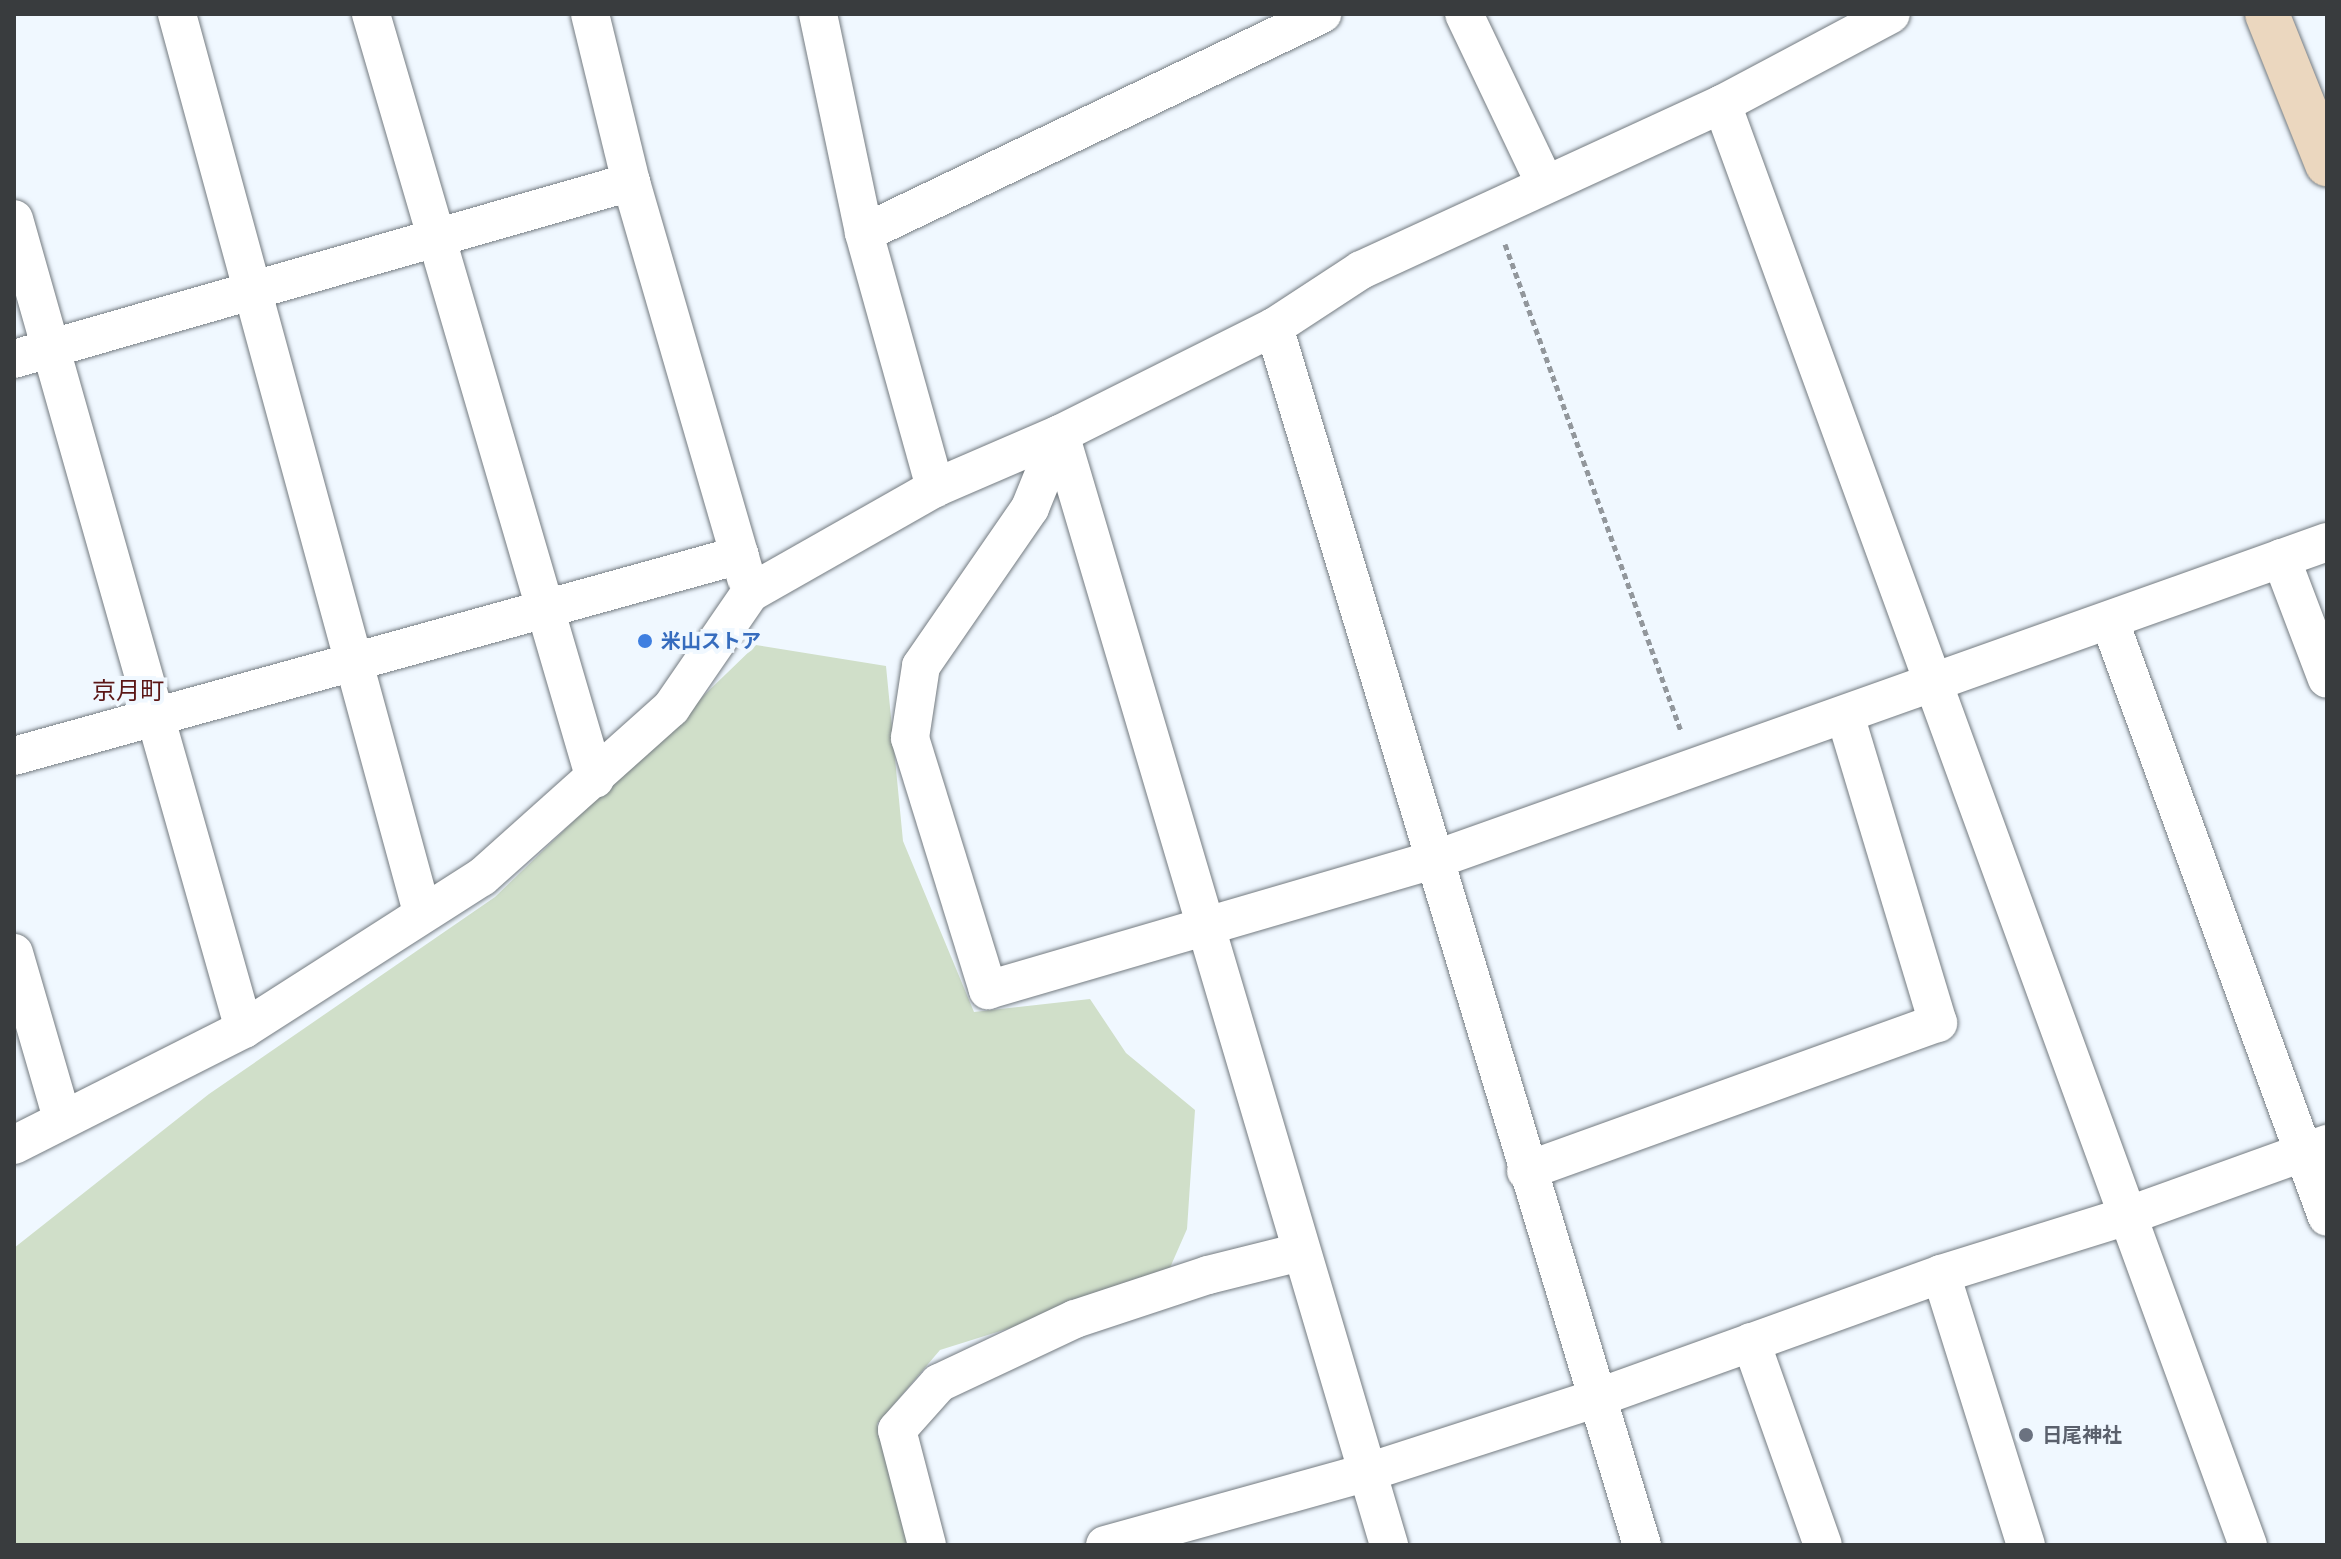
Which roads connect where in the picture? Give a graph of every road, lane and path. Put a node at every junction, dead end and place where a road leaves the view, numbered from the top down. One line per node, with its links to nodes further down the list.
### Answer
1 (177, 14): 17 (street)
2 (371, 14): 16 (street)
3 (590, 14): 11 (street)
4 (818, 14): 15 (street)
5 (1322, 14): 15 (street)
6 (1464, 14): 12 (street)
7 (1891, 14): 9 (street)
8 (2267, 14): 10 (main road)
9 (1722, 104): 12 (street); 31 (street)
10 (2327, 164)
11 (631, 182): 16 (street); 24 (street)
12 (1544, 182): 13 (street)
13 (1491, 209): 18 (street); 35 (path)
14 (14, 219): 19 (street)
15 (864, 233): 22 (street)
16 (436, 238): 17 (street); 27 (street)
17 (253, 294): 19 (street); 29 (street)
18 (1274, 327): 21 (street); 37 (street)
19 (50, 349): 20 (street); 33 (street)
20 (14, 359)
21 (1060, 434): 22 (street); 39 (street); 39 (street)
22 (935, 488): 26 (street)
23 (2327, 542): 25 (street)
24 (740, 555): 26 (street); 27 (street)
25 (2281, 558): 28 (street); 30 (street)
26 (750, 593): 36 (street)
27 (545, 609): 29 (street); 36 (street)
28 (2110, 622): 31 (street); 44 (street)
29 (354, 662): 33 (street); 38 (street)
30 (2327, 679)
31 (1932, 680): 32 (street); 46 (street)
32 (1845, 715): 35 (street); 45 (street)
33 (156, 717): 34 (street); 41 (street)
34 (14, 756)
35 (1694, 771): 37 (street)
36 (595, 779): 38 (street)
37 (1434, 860): 39 (street); 45 (street)
38 (422, 912): 41 (street)
39 (1207, 929): 48 (street)
40 (14, 953): 42 (street)
41 (244, 1029): 42 (street)
42 (62, 1118): 43 (street)
43 (14, 1145)
44 (2315, 1148): 46 (street); 47 (street)
45 (1526, 1171): 51 (street)
46 (2127, 1216): 49 (street); 60 (street)
47 (2327, 1217)
48 (1300, 1252): 52 (street); 54 (street)
49 (1941, 1274): 50 (street); 59 (street)
50 (1751, 1342): 51 (street); 58 (street)
51 (1594, 1399): 52 (street); 57 (street)
52 (1368, 1472): 53 (street); 56 (street)
53 (1147, 1539): 55 (street)
54 (927, 1545)
55 (1105, 1545)
56 (1389, 1545)
57 (1642, 1545)
58 (1823, 1545)
59 (2026, 1545)
60 (2248, 1545)

